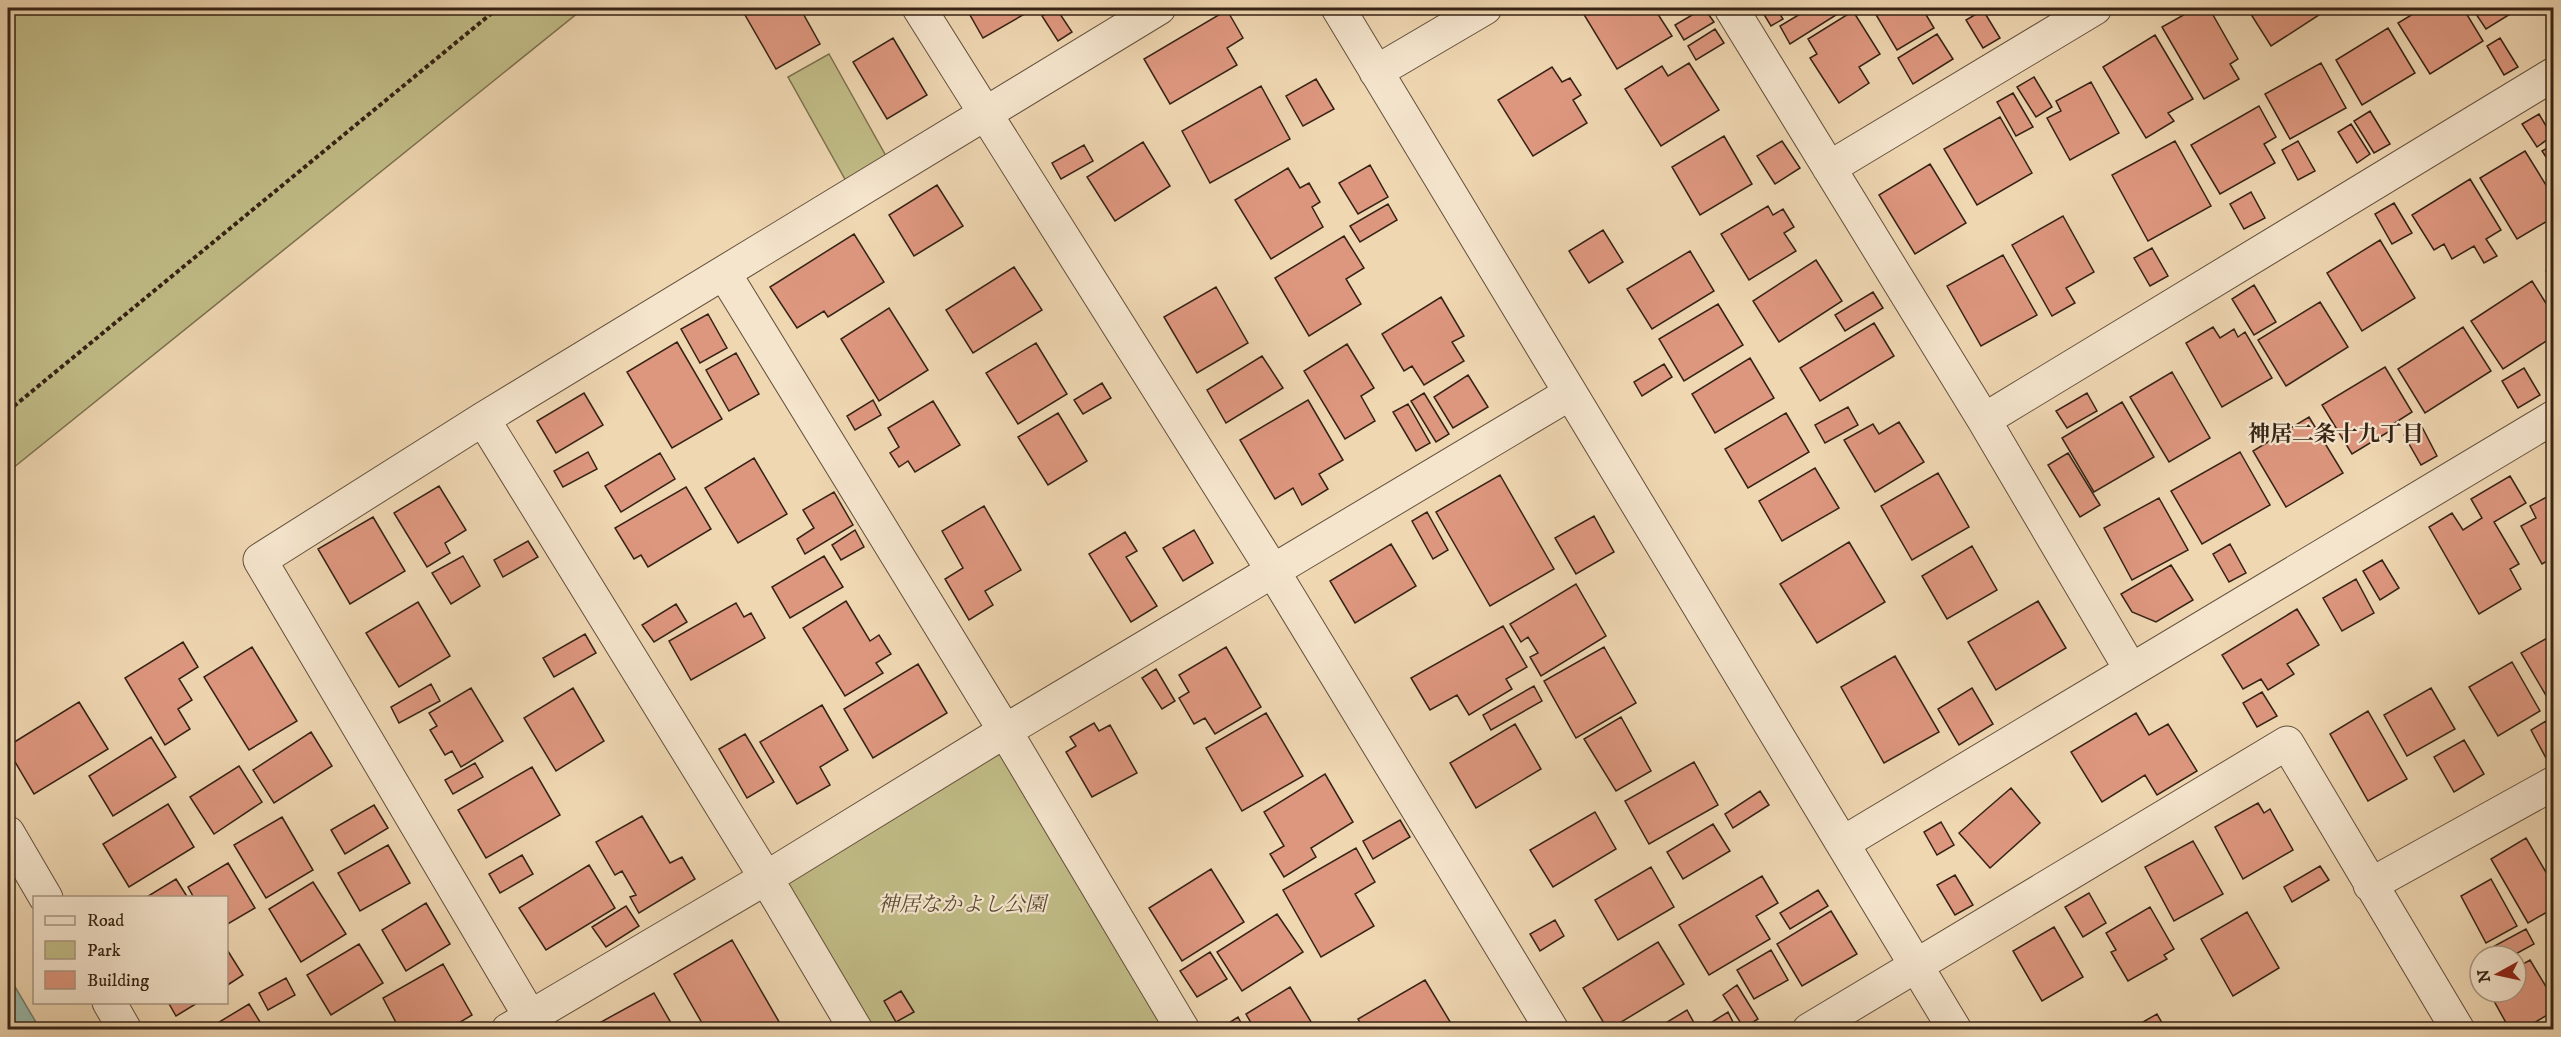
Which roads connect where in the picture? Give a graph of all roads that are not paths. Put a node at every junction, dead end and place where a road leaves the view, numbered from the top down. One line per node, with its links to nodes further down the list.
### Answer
1 (919, 8): 9 (street)
2 (1159, 8): 9 (street)
3 (1338, 8): 7 (street)
4 (1485, 8): 7 (street)
5 (1731, 8): 10 (street)
6 (2095, 8): 10 (street)
7 (1376, 72): 12 (street)
8 (2553, 74): 15 (street)
9 (985, 114): 11 (street); 16 (street)
10 (1829, 168): 15 (street)
11 (724, 273): 14 (street); 18 (street)
12 (1569, 394): 16 (street); 21 (street)
13 (2553, 417): 17 (street)
14 (483, 419): 22 (street); 27 (street)
15 (1984, 420): 17 (street)
16 (1273, 571): 18 (street); 31 (street)
17 (2131, 670): 21 (street)
18 (1005, 731): 22 (street); 30 (street)
19 (2553, 783): 23 (street)
20 (8, 833): 24 (street)
21 (1843, 843): 25 (street)
22 (766, 878): 27 (street); 29 (street)
23 (2370, 885): 25 (street); 34 (street)
24 (45, 896)
25 (1917, 965): 32 (street); 33 (street)
26 (110, 1004): 28 (street)
27 (526, 1025)
28 (125, 1029)
29 (856, 1029)
30 (1183, 1029)
31 (1552, 1029)
32 (1809, 1029)
33 (1955, 1029)
34 (2458, 1029)

